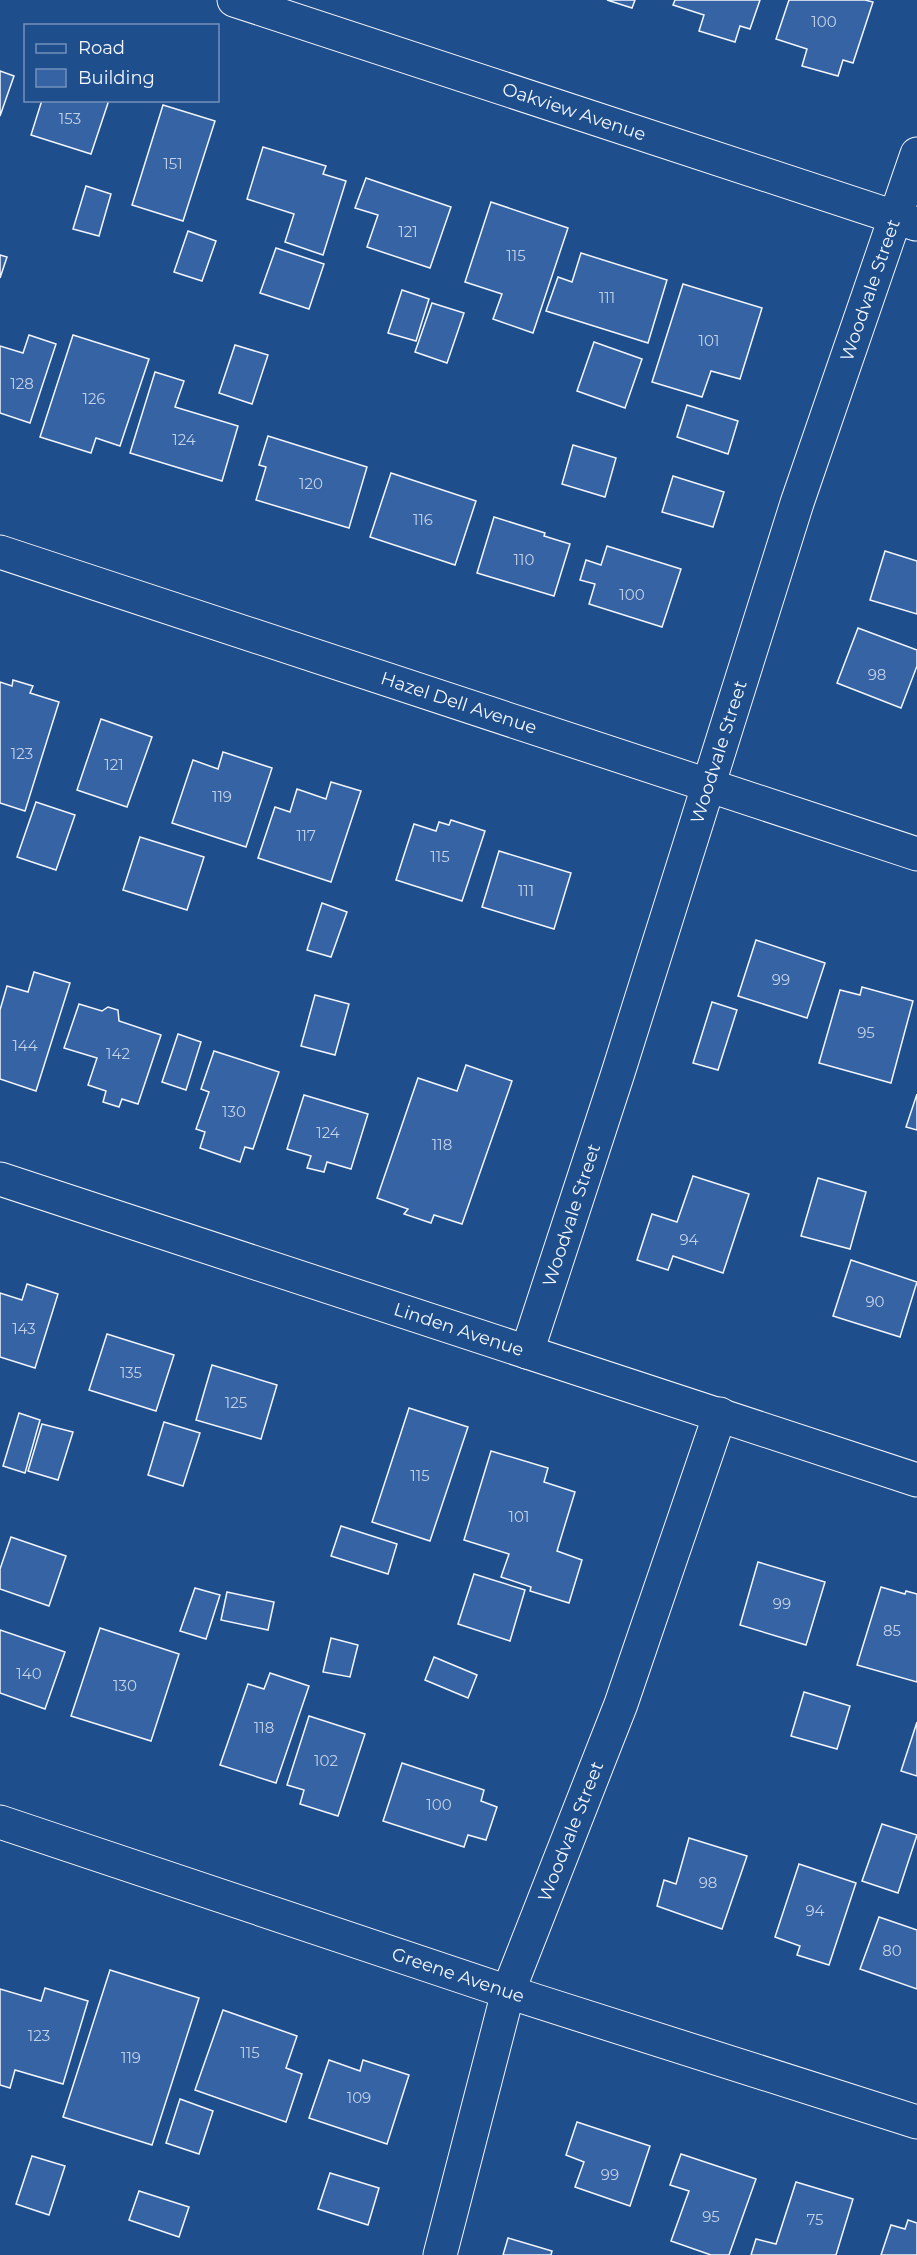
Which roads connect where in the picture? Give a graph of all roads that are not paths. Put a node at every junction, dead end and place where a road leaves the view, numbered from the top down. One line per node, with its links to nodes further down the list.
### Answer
1 (234, 0): 3 (street, Oakview Avenue)
2 (917, 154): 3 (street, Woodvale Street)
3 (907, 221): 5 (street, Woodvale Street)
4 (0, 552): 5 (street, Hazel Dell Avenue)
5 (707, 784): 6 (street, Hazel Dell Avenue); 8 (street, Woodvale Street)
6 (917, 854)
7 (0, 1179): 8 (street, Linden Avenue)
8 (527, 1352): 9 (street, Linden Avenue)
9 (720, 1414): 10 (street, Linden Avenue); 12 (street, Woodvale Street)
10 (917, 1480)
11 (0, 1822): 12 (street, Greene Avenue)
12 (508, 1992): 13 (street, Greene Avenue); 14 (street, Woodvale Street)
13 (917, 2122)
14 (440, 2255)

